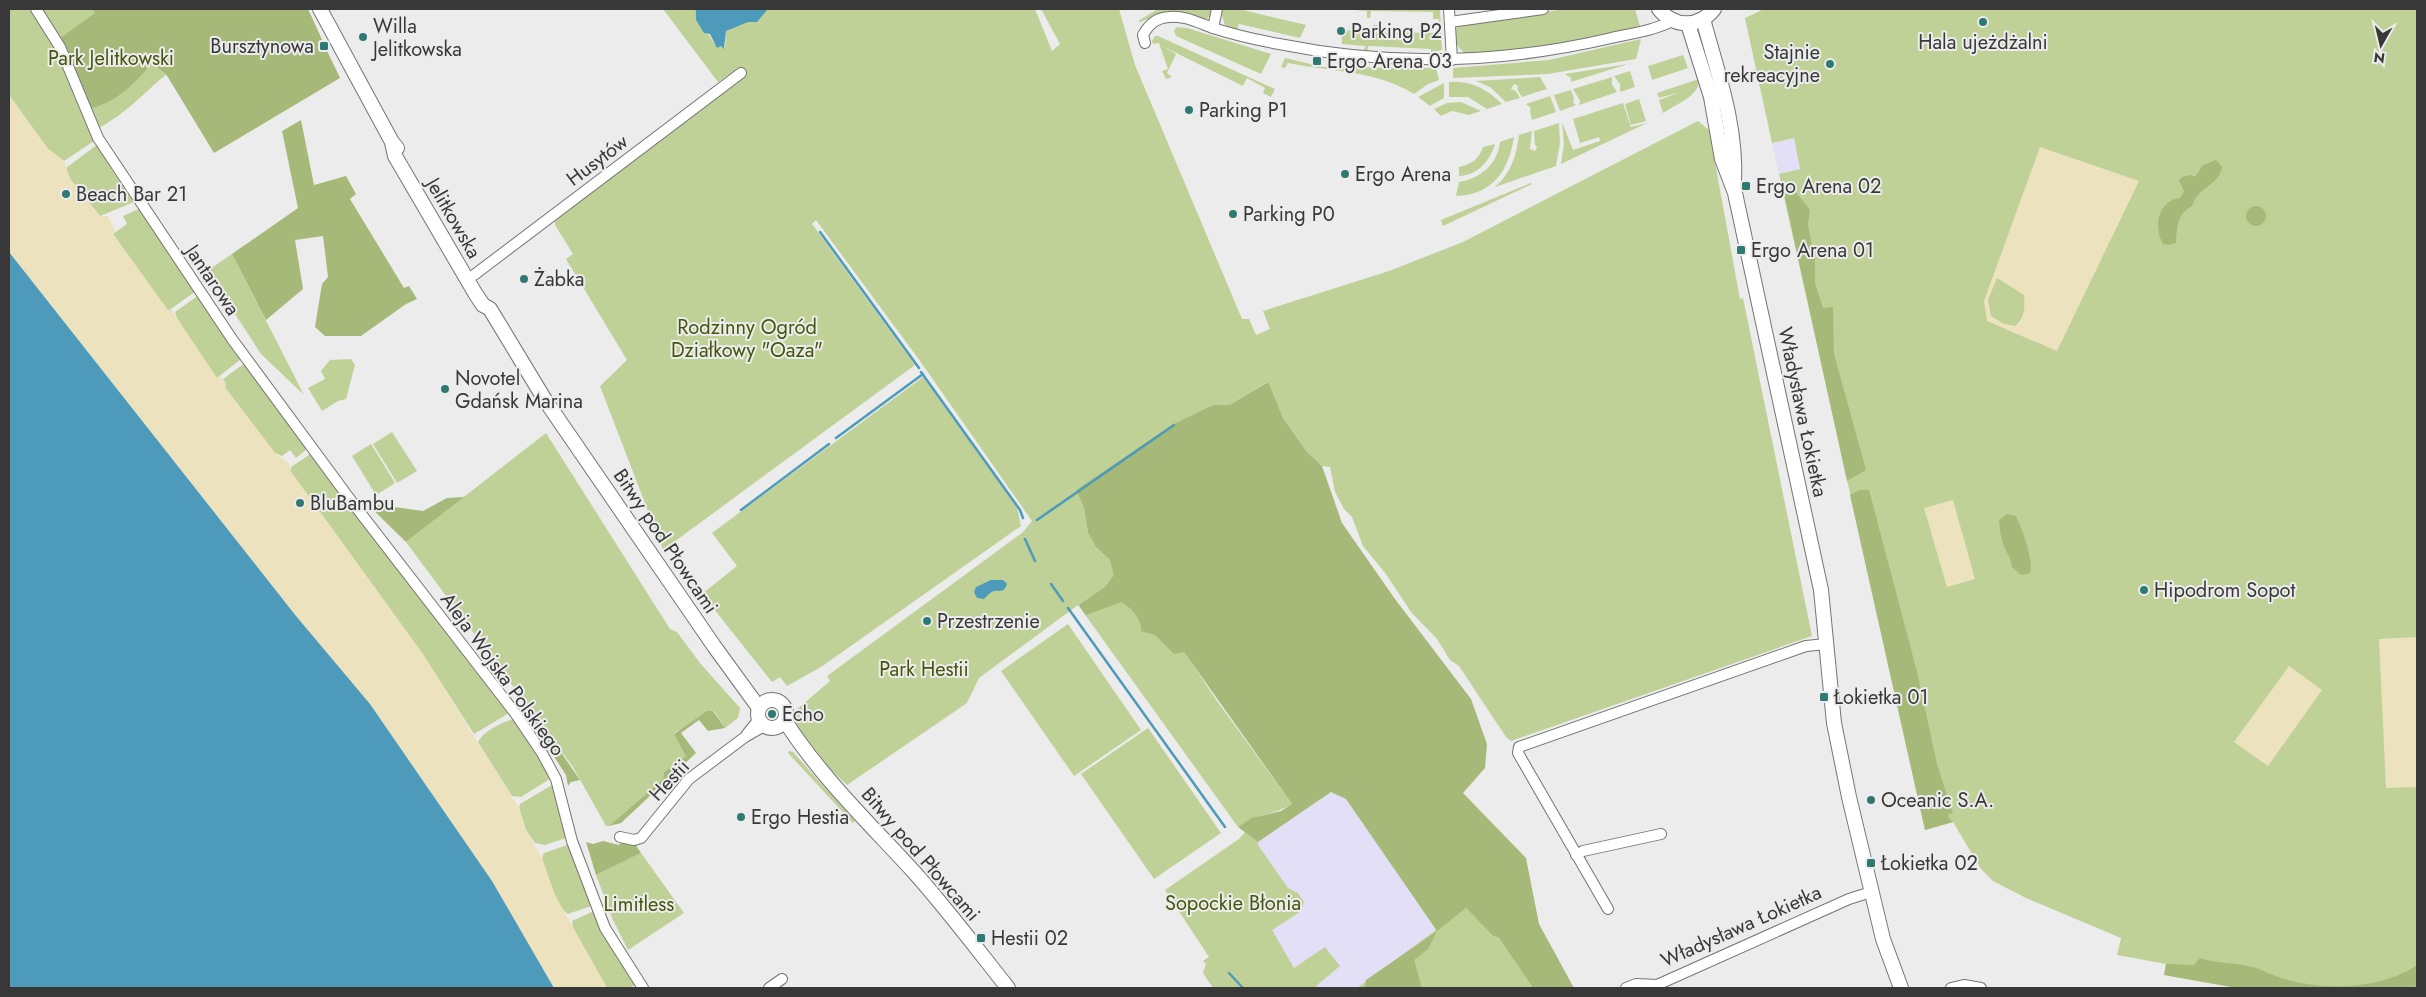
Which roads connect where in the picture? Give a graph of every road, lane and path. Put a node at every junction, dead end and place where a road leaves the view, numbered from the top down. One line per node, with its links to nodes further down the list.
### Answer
1 (36, 9): 21 (street, Jantarowa)
2 (320, 9): 16 (street, Jelitkowska)
3 (1217, 9): 12 (street)
4 (1449, 9): 10 (street)
5 (1543, 9): 10 (street)
6 (1659, 9): 9 (street)
7 (1714, 9): 8 (street)
8 (1703, 19): 11 (street); 17 (street, Władysława Łokietka)
9 (1672, 21): 11 (street); 14 (street)
10 (1450, 22): 14 (street)
11 (1688, 24): 17 (street, Władysława Łokietka)
12 (1213, 28): 13 (street); 14 (street)
13 (1146, 42)
14 (1452, 60)
15 (741, 72): 18 (street, Husytów)
16 (392, 142): 18 (street, Jelitkowska); 19 (street, Jelitkowska)
17 (1734, 189): 22 (street, Władysława Łokietka)
18 (474, 275): 19 (street, Jelitkowska)
19 (490, 310): 20 (street, Jelitkowska)
20 (560, 421): 23 (street, Bitwy pod Płowcami)
21 (391, 553): 30 (street, Aleja Wojska Polskiego)
22 (1826, 644): 26 (street); 27 (street, Władysława Łokietka)
23 (768, 717): 25 (street, Hestii); 32 (street, Bitwy pod Płowcami)
24 (1660, 834): 26 (street)
25 (620, 836)
26 (1576, 855): 28 (street)
27 (1871, 892): 33 (street, Władysława Łokietka); 34 (street, Władysława Łokietka)
28 (1608, 909)
29 (782, 979): 31 (street)
30 (643, 988)
31 (769, 988)
32 (1008, 988)
33 (1626, 988)
34 (1901, 988)
35 (1951, 988): 36 (street)
36 (1981, 988)

